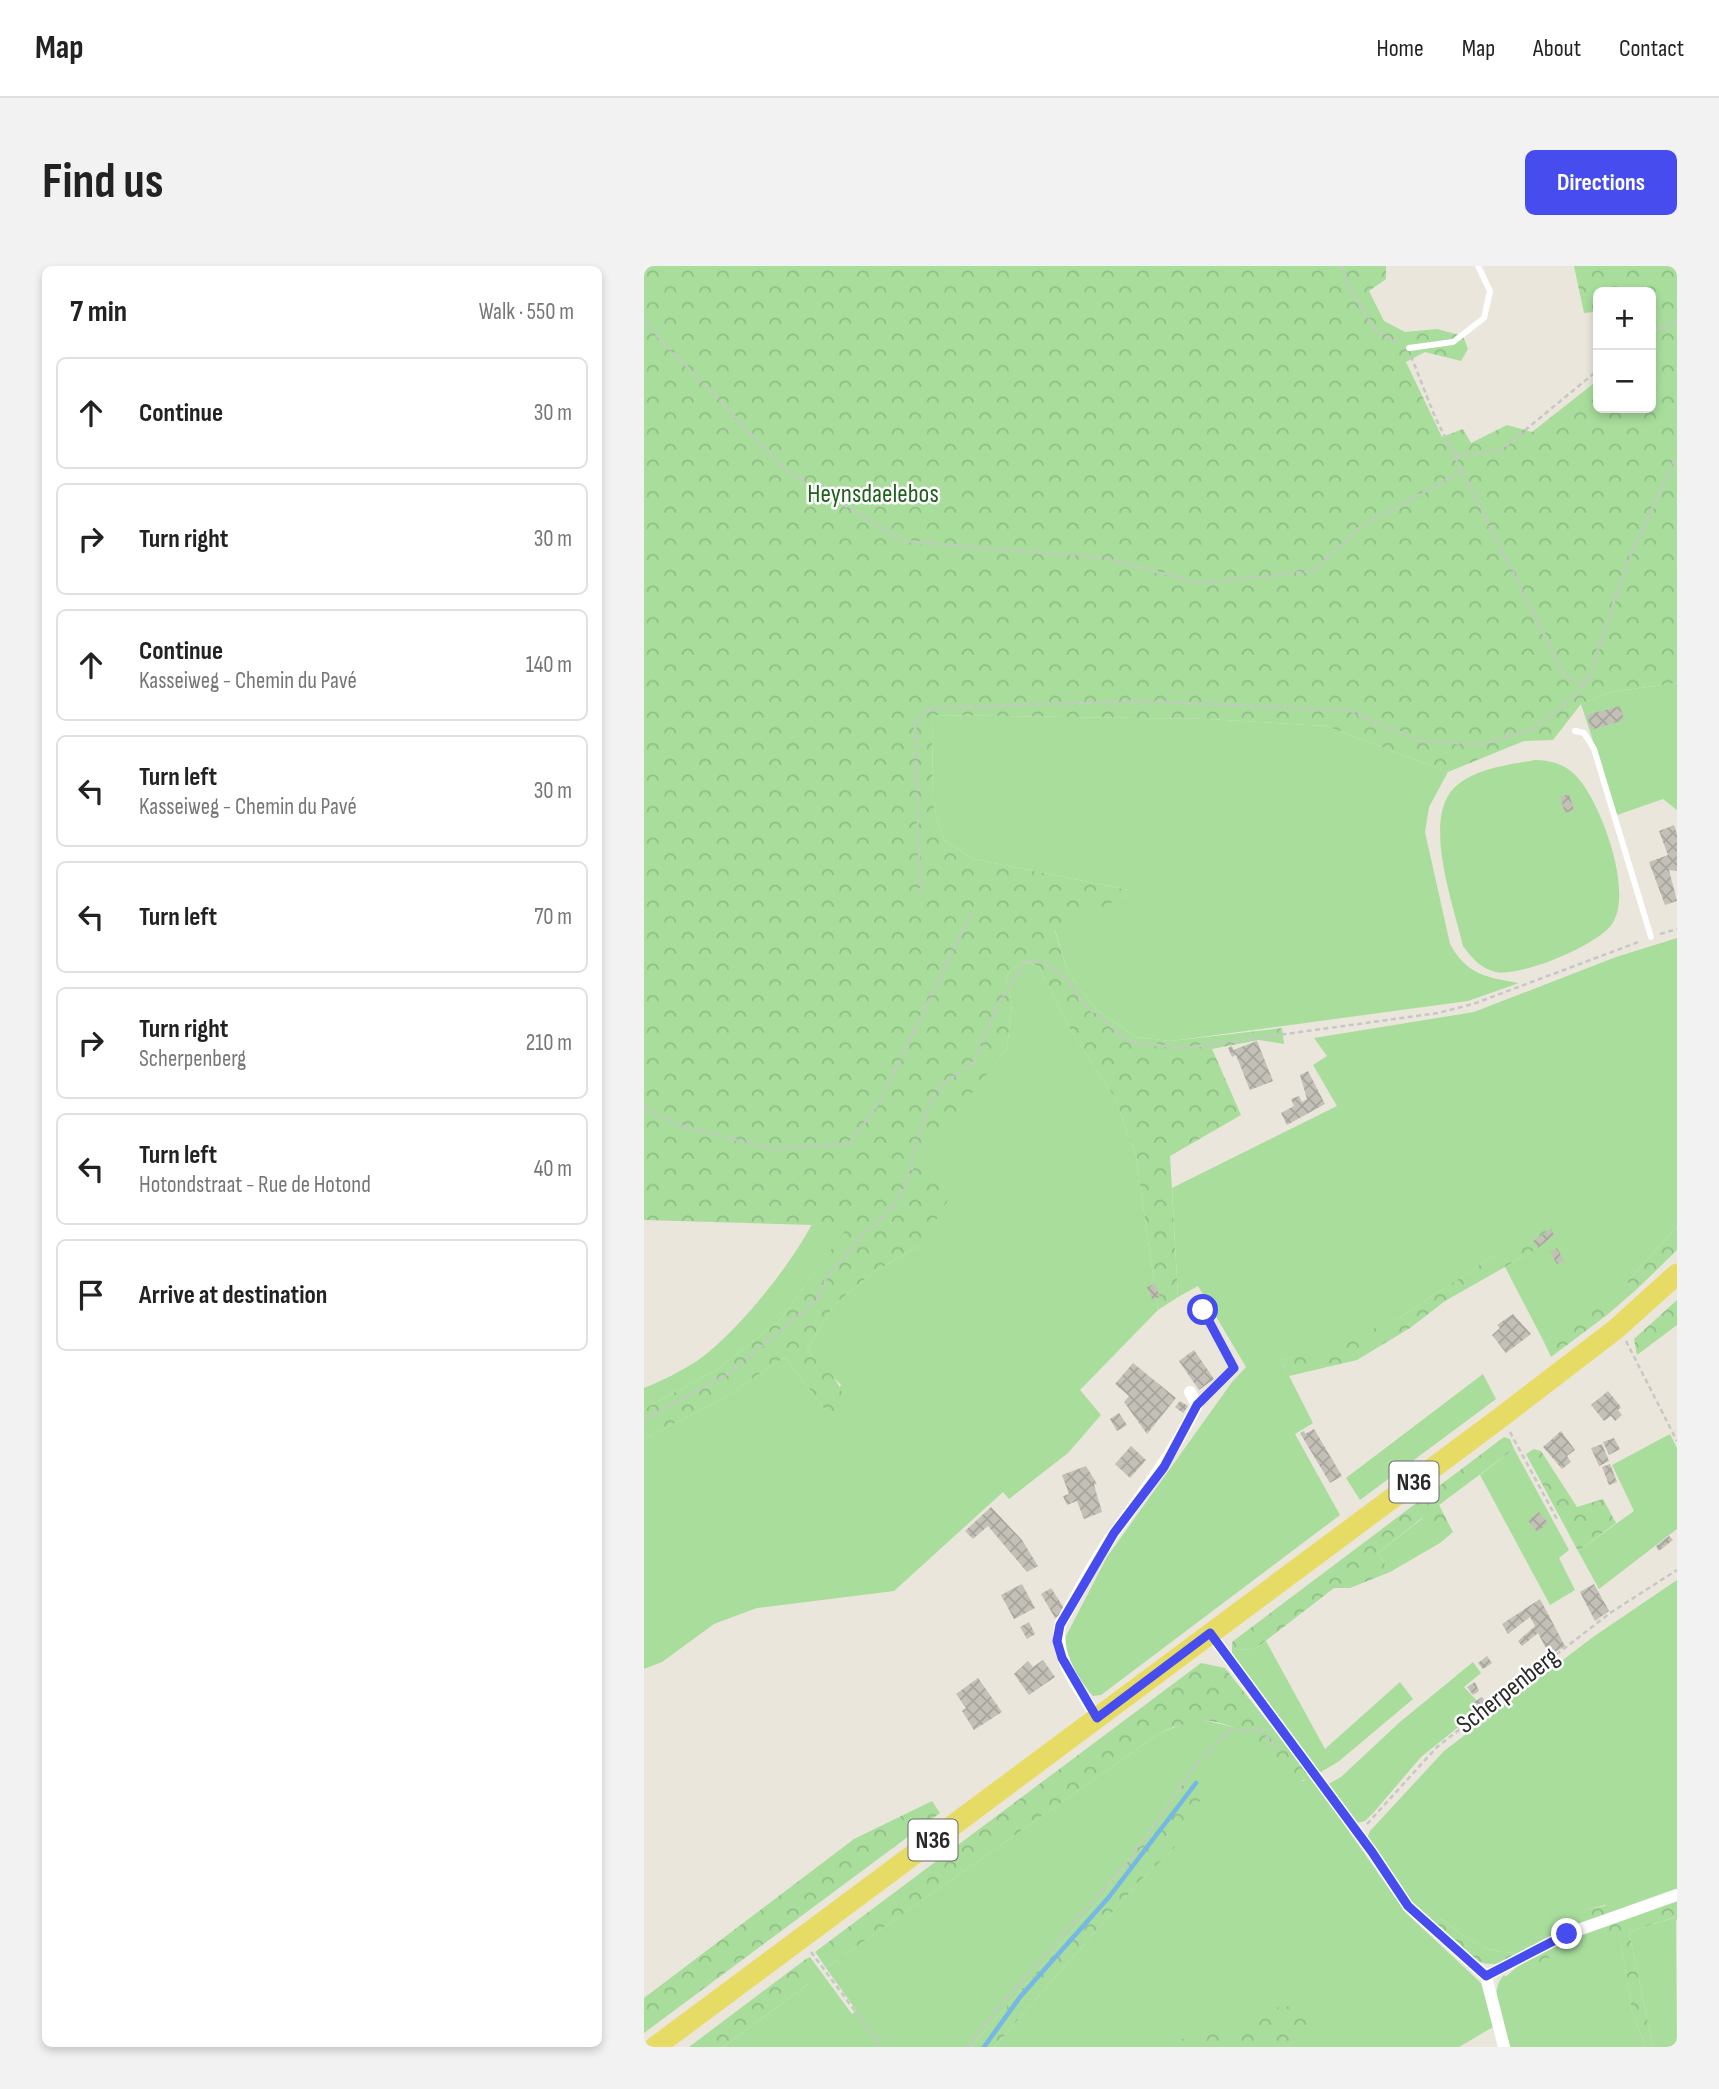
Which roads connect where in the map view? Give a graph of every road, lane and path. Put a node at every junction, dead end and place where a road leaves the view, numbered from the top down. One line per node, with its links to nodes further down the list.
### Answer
1 (1342, 266): 6 (path)
2 (1478, 266): 6 (lane)
3 (1677, 321): 5 (path)
4 (644, 322): 10 (path)
5 (1656, 331)
6 (1409, 348): 8 (path)
7 (1593, 374): 8 (path)
8 (1455, 456): 10 (path)
9 (1677, 456): 11 (path)
10 (1462, 471): 11 (path)
11 (1588, 680): 13 (path)
12 (1575, 731): 16 (lane)
13 (920, 893)
14 (971, 914): 17 (path)
15 (1677, 929): 16 (path)
16 (1651, 937): 24 (path)
17 (644, 1108)
18 (1677, 1274): 20 (main road, N36)
19 (1203, 1310): 22 (path)
20 (1616, 1329): 23 (main road, N36); 25 (path)
21 (1191, 1392): 22 (street)
22 (1197, 1405): 29 (street)
23 (1500, 1418): 26 (path); 28 (main road, N36)
24 (644, 1420)
25 (1677, 1441)
26 (1558, 1521)
27 (1677, 1570): 31 (path, Scherpenberg)
28 (1210, 1633): 29 (main road, N36); 31 (street)
29 (1097, 1718): 33 (main road, N36)
30 (1260, 1729): 37 (path)
31 (1356, 1832): 34 (street)
32 (1677, 1895): 34 (street)
33 (801, 1938): 35 (main road, N36); 36 (path)
34 (1486, 1976): 38 (street)
35 (655, 2047)
36 (882, 2047)
37 (968, 2047)
38 (1504, 2047)

